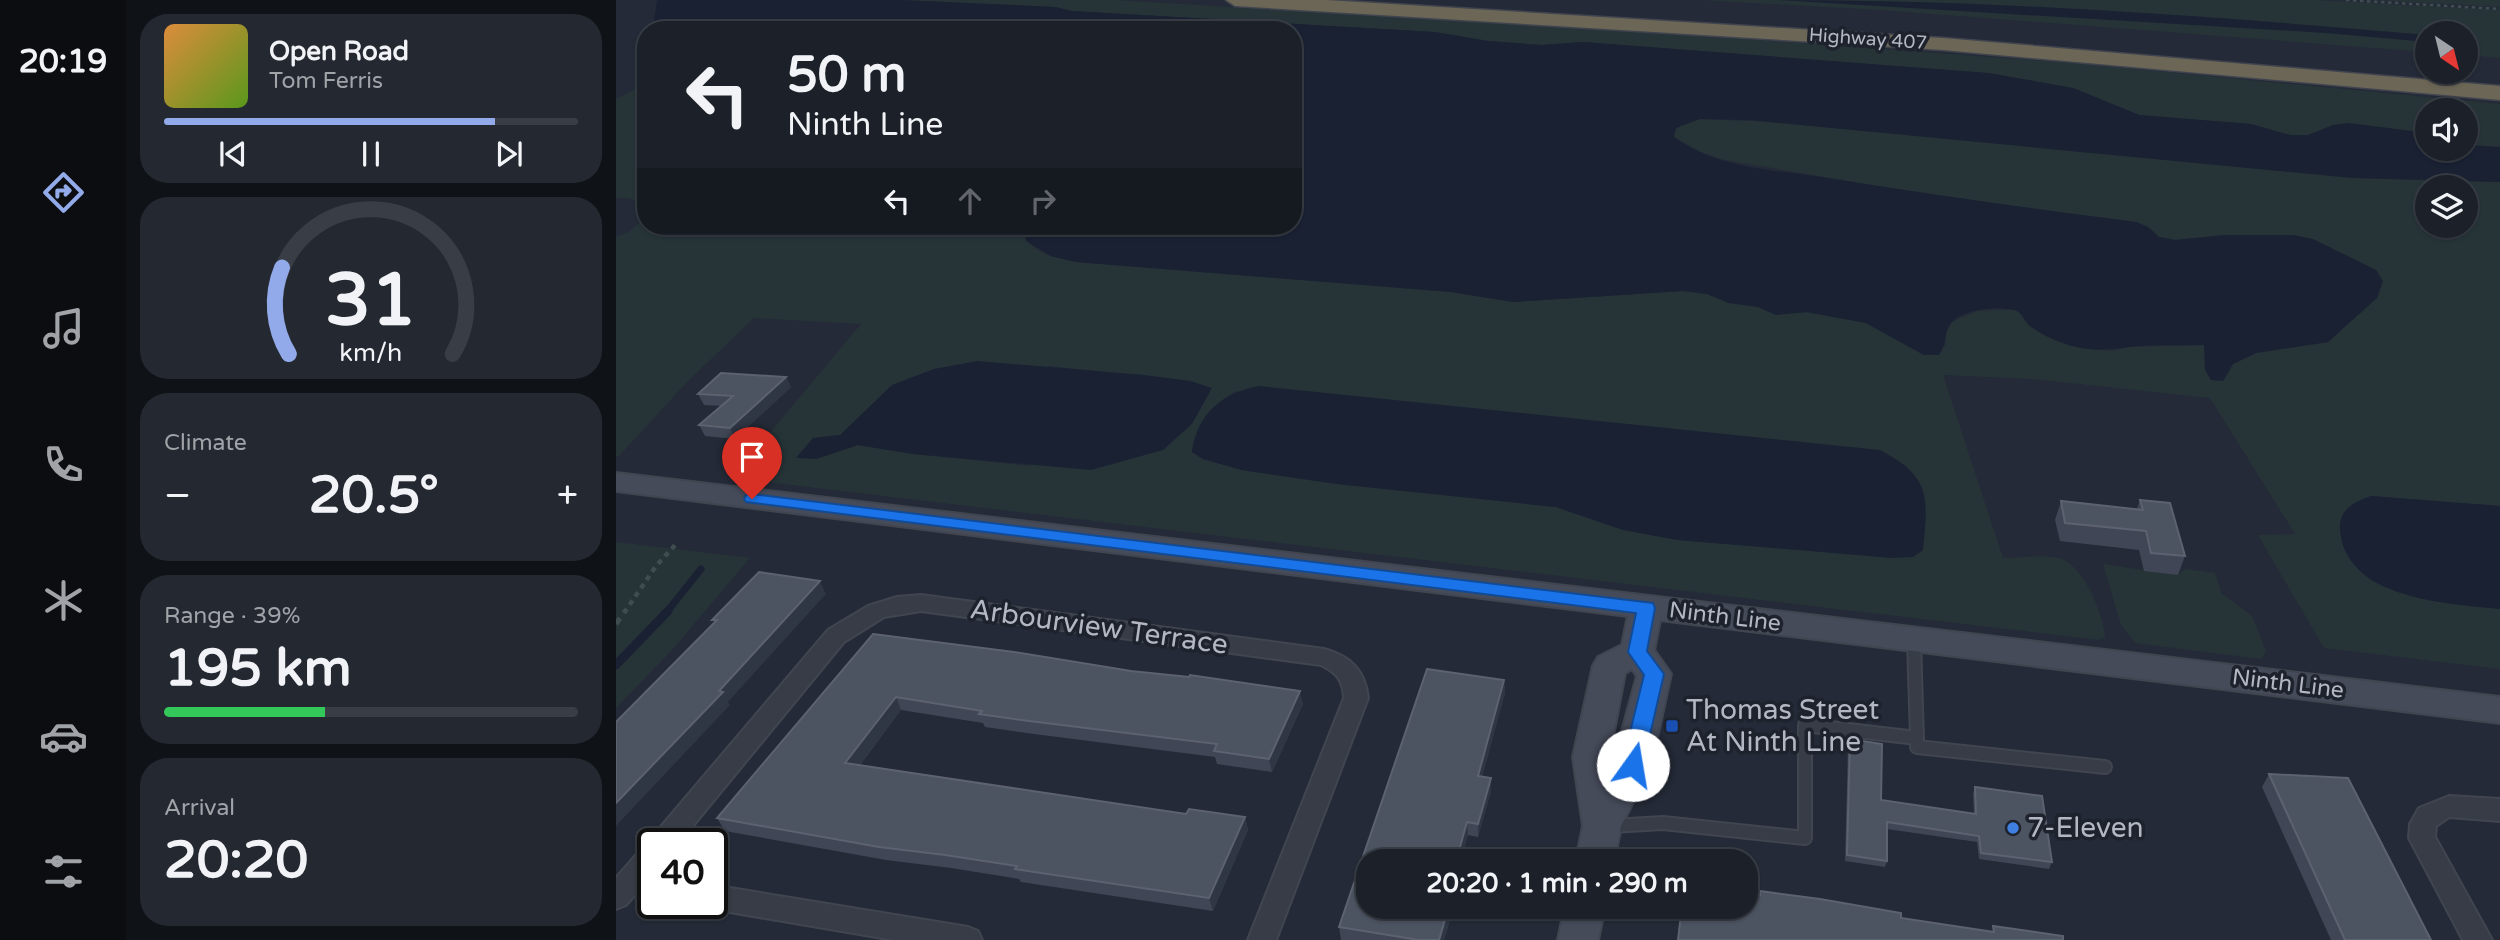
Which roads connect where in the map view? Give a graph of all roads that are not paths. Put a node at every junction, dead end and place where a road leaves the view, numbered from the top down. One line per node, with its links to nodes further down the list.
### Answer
1 (1235, 0): 4 (highway, Highway 407)
2 (1774, 14): 3 (highway, Highway 407)
3 (1979, 27)
4 (2500, 93)
5 (616, 482): 6 (main road, Ninth Line)
6 (1646, 608): 7 (main road, Ninth Line); 13 (main road)
7 (1914, 640): 8 (main road, Ninth Line); 9 (lane)
8 (2500, 710)
9 (1917, 738): 10 (lane); 13 (lane)
10 (2105, 767)
11 (2500, 810): 19 (street)
12 (675, 828): 17 (street, Arbourview Terrace)
13 (1599, 843)
14 (728, 900): 16 (street)
15 (1582, 919): 18 (main road)
16 (968, 940)
17 (1262, 940)
18 (1578, 940)
19 (2478, 940)

